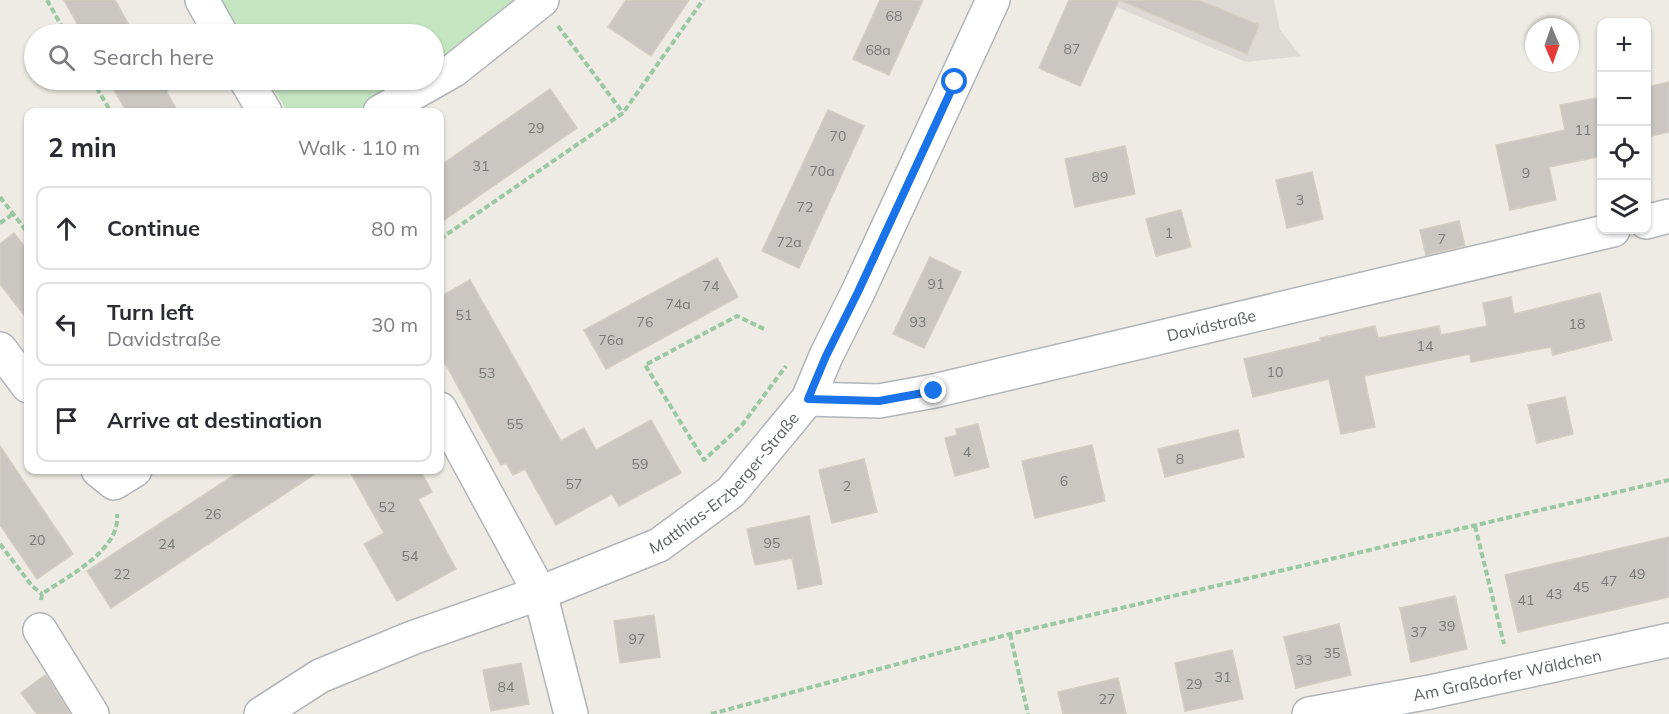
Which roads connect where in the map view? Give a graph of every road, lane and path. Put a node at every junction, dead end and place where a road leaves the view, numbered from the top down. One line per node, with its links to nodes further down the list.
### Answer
1 (46, 0): 6 (path)
2 (202, 0): 7 (street)
3 (703, 0): 15 (path)
4 (993, 0): 28 (street, Matthias-Erzberger-Straße)
5 (550, 12): 8 (street); 15 (path)
6 (60, 24)
7 (215, 24)
8 (444, 76)
9 (98, 90): 12 (path)
10 (252, 90): 13 (street)
11 (419, 90): 14 (street)
12 (109, 108)
13 (263, 108)
14 (387, 108)
15 (623, 113): 23 (path)
16 (0, 197): 17 (path)
17 (13, 213): 20 (path); 21 (path)
18 (1669, 216): 19 (street)
19 (1651, 221)
20 (0, 223)
21 (24, 227)
22 (1597, 234): 28 (street, Davidstraße)
23 (444, 236)
24 (764, 329): 26 (path)
25 (0, 349): 27 (street)
26 (791, 358)
27 (24, 381)
28 (808, 399): 36 (street, Matthias-Erzberger-Straße)
29 (444, 416): 36 (street)
30 (103, 474): 31 (street)
31 (129, 474)
32 (1669, 480): 34 (path)
33 (117, 512): 37 (path)
34 (1475, 526): 39 (path); 41 (path)
35 (0, 544): 37 (path)
36 (540, 593): 43 (street, Matthias-Erzberger-Straße); 46 (street)
37 (42, 594): 38 (path)
38 (40, 630): 44 (street)
39 (1010, 634): 47 (path); 48 (path)
40 (1669, 640): 41 (street, Am Graßdorfer Wäldchen)
41 (1512, 674): 42 (street, Am Graßdorfer Wäldchen)
42 (1433, 703): 49 (street, Am Graßdorfer Wäldchen)
43 (297, 704): 45 (street, Matthias-Erzberger-Straße)
44 (92, 714)
45 (261, 714)
46 (571, 714)
47 (711, 714)
48 (1028, 714)
49 (1309, 714)

